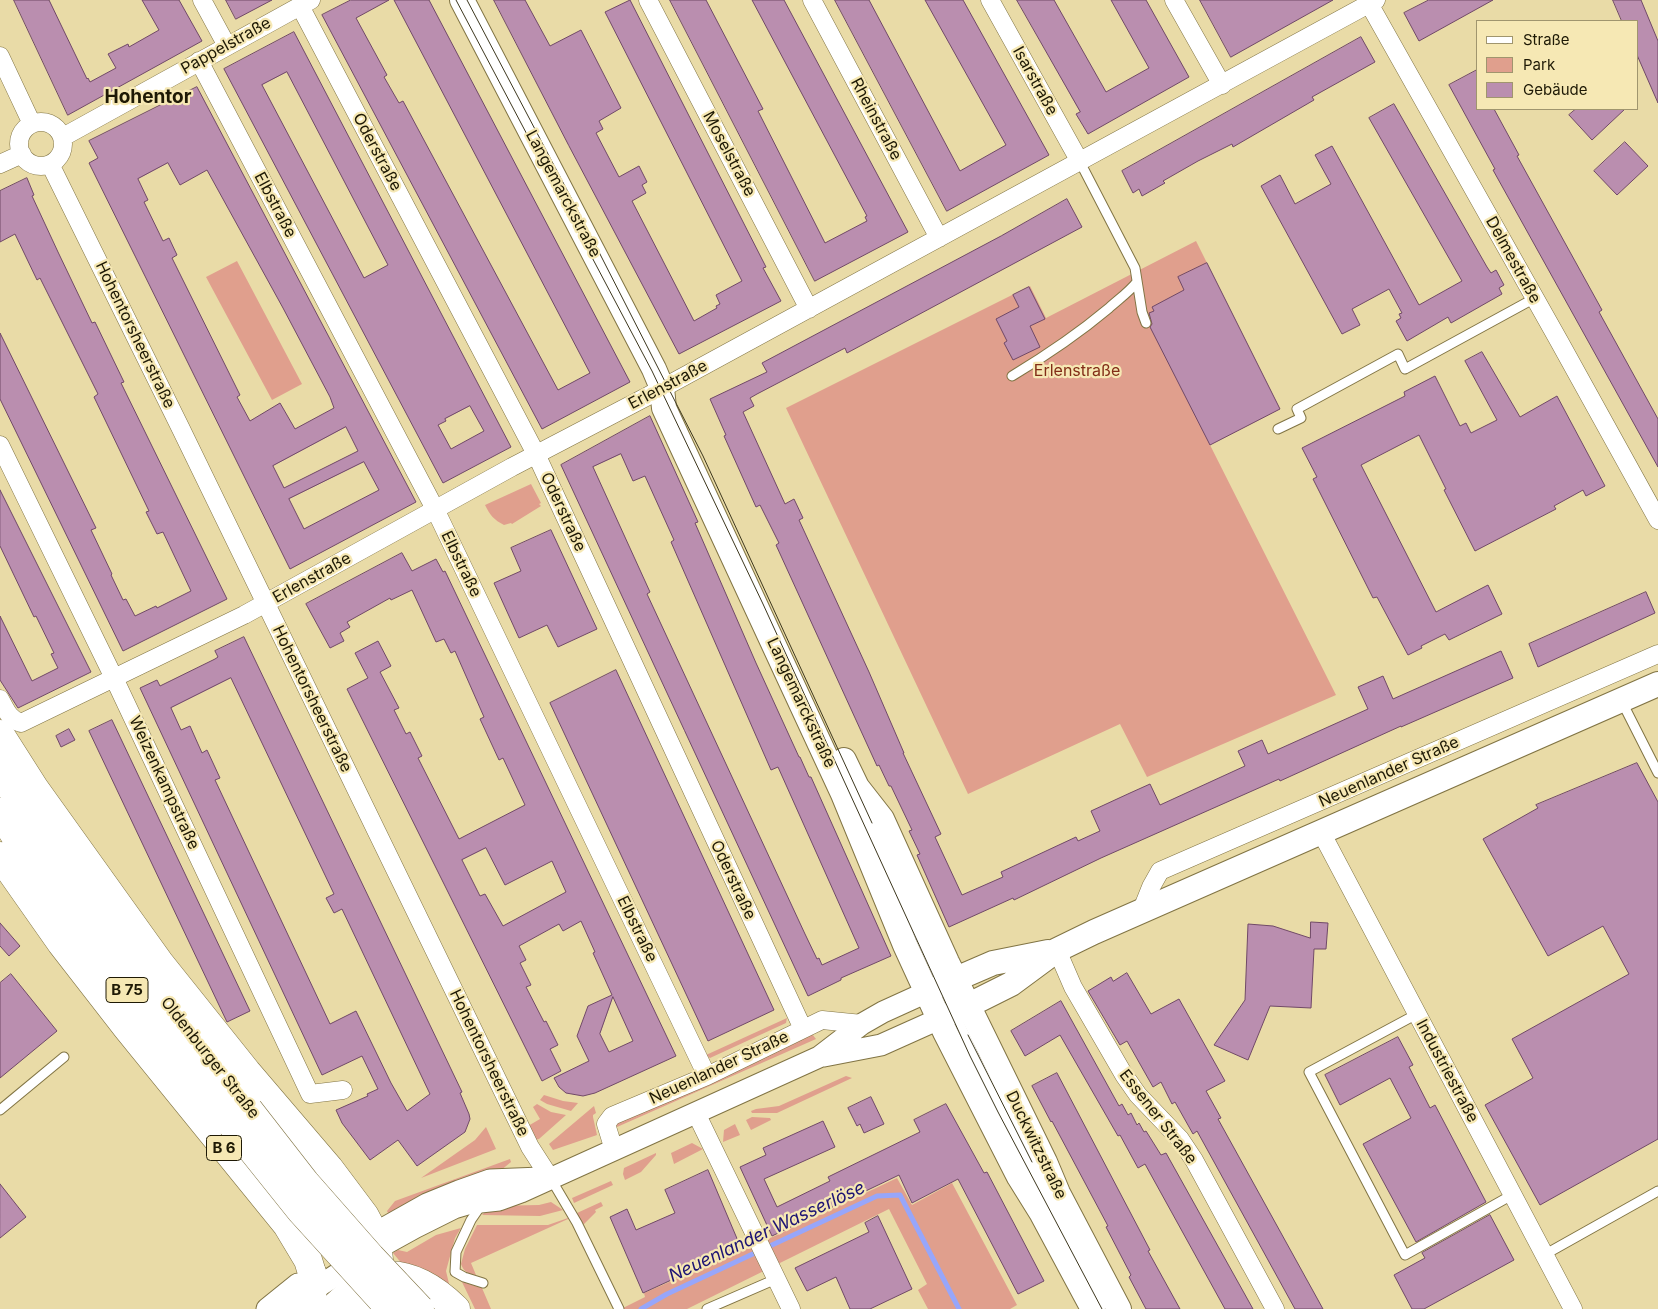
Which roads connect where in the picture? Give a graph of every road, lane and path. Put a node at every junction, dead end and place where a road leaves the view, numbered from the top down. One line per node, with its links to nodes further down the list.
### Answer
1 (202, 0): 9 (street)
2 (462, 0): 25 (main road, Langemarckstraße)
3 (648, 0): 22 (street, Moselstraße)
4 (812, 0): 19 (street, Rheinstraße)
5 (990, 0): 16 (street, Isarstraße)
6 (1174, 0): 12 (street)
7 (1370, 1): 12 (street, Erlenstraße); 21 (street, Delmestraße)
8 (305, 3): 9 (street, Pappelstraße); 28 (street, Oderstraße)
9 (227, 46): 11 (street, Pappelstraße)
10 (0, 56): 13 (street)
11 (199, 61): 14 (street, Pappelstraße); 29 (street, Elbstraße)
12 (1222, 85): 16 (street, Erlenstraße)
13 (32, 124): 14 (street); 15 (street)
14 (63, 137): 18 (street)
15 (22, 154): 17 (street); 18 (street)
16 (1080, 162): 19 (street, Erlenstraße); 20 (lane)
17 (0, 164)
18 (50, 164): 31 (street, Hohentorsheerstraße)
19 (940, 238): 22 (street, Erlenstraße)
20 (1138, 282): 23 (lane); 24 (lane)
21 (1535, 298): 26 (lane); 30 (street, Delmestraße)
22 (809, 308): 25 (street, Erlenstraße)
23 (1146, 323)
24 (1012, 376)
25 (662, 388): 28 (street, Erlenstraße); 40 (main road, Langemarckstraße)
26 (1278, 429)
27 (0, 445): 33 (street, Weizenkampstraße)
28 (536, 454): 29 (street, Erlenstraße); 50 (street, Oderstraße)
29 (435, 509): 31 (street, Erlenstraße); 53 (street, Elbstraße)
30 (1658, 520)
31 (266, 604): 33 (street, Erlenstraße); 60 (street, Hohentorsheerstraße)
32 (1658, 654): 44 (street, Neuenlander Straße)
33 (114, 678): 37 (street, Erlenstraße); 54 (street, Weizenkampstraße)
34 (1658, 684): 36 (main road, Neuenlander Straße)
35 (0, 699): 37 (street)
36 (1620, 700): 39 (lane); 42 (main road, Neuenlander Straße)
37 (4, 724): 58 (highway)
38 (0, 769): 43 (highway, Oldenburger Straße / B 6)
39 (1658, 773)
40 (853, 795): 46 (main road, Langemarckstraße); 46 (main road, Langemarckstraße)
41 (0, 812): 43 (highway, Oldenburger Straße / B 6)
42 (1321, 832): 44 (main road, Neuenlander Straße); 48 (street, Industriestraße)
43 (23, 849): 57 (highway, Oldenburger Straße / B 75); 61 (highway, B 6)
44 (1141, 912): 45 (main road, Neuenlander Straße)
45 (1057, 950): 46 (main road, Neuenlander Straße); 47 (main road, Neuenlander Straße); 84 (street, Essener Straße)
46 (941, 986): 47 (main road, Duckwitzstraße); 47 (main road, Langemarckstraße); 49 (street, Neuenlander Straße)
47 (954, 1013): 52 (street, Neuenlander Straße); 65 (lane); 82 (main road, Duckwitzstraße); 83 (main road, Duckwitzstraße)
48 (1417, 1014): 63 (street, Industriestraße); 63 (lane)
49 (862, 1024): 50 (street, Neuenlander Straße); 52 (street, Neuenlander Straße)
50 (804, 1029): 53 (street, Neuenlander Straße)
51 (64, 1057): 55 (lane)
52 (819, 1057): 56 (street, Neuenlander Straße)
53 (707, 1076): 59 (street, Neuenlander Straße)
54 (342, 1090)
55 (0, 1110)
56 (696, 1113): 59 (street, Neuenlander Straße); 68 (street)
57 (241, 1118): 77 (highway, Oldenburger Straße / B 75, bridge); 78 (highway, Oldenburger Straße / B 75, bridge)
58 (297, 1140): 61 (lane); 66 (highway)
59 (614, 1150): 60 (street, Neuenlander Straße)
60 (550, 1178): 64 (street, Neuenlander Straße); 66 (street, Neuenlander Straße); 72 (lane)
61 (251, 1180): 71 (highway, B 6)
62 (1658, 1191): 67 (lane)
63 (1512, 1195): 67 (street, Industriestraße)
64 (483, 1202): 66 (street, Neuenlander Straße); 70 (lane)
65 (1066, 1235)
66 (376, 1240): 69 (highway); 71 (street)
67 (1544, 1255): 85 (street, Industriestraße)
68 (774, 1273): 80 (lane); 81 (street)
69 (379, 1276): 75 (highway); 76 (highway); 79 (highway)
70 (484, 1283)
71 (311, 1290): 73 (street); 74 (street)
72 (618, 1307)
73 (267, 1309)
74 (289, 1309)
75 (332, 1309)
76 (365, 1309)
77 (390, 1309)
78 (420, 1309)
79 (456, 1309)
80 (707, 1309)
81 (791, 1309)
82 (1093, 1309)
83 (1119, 1309)
84 (1275, 1309)
85 (1573, 1309)

